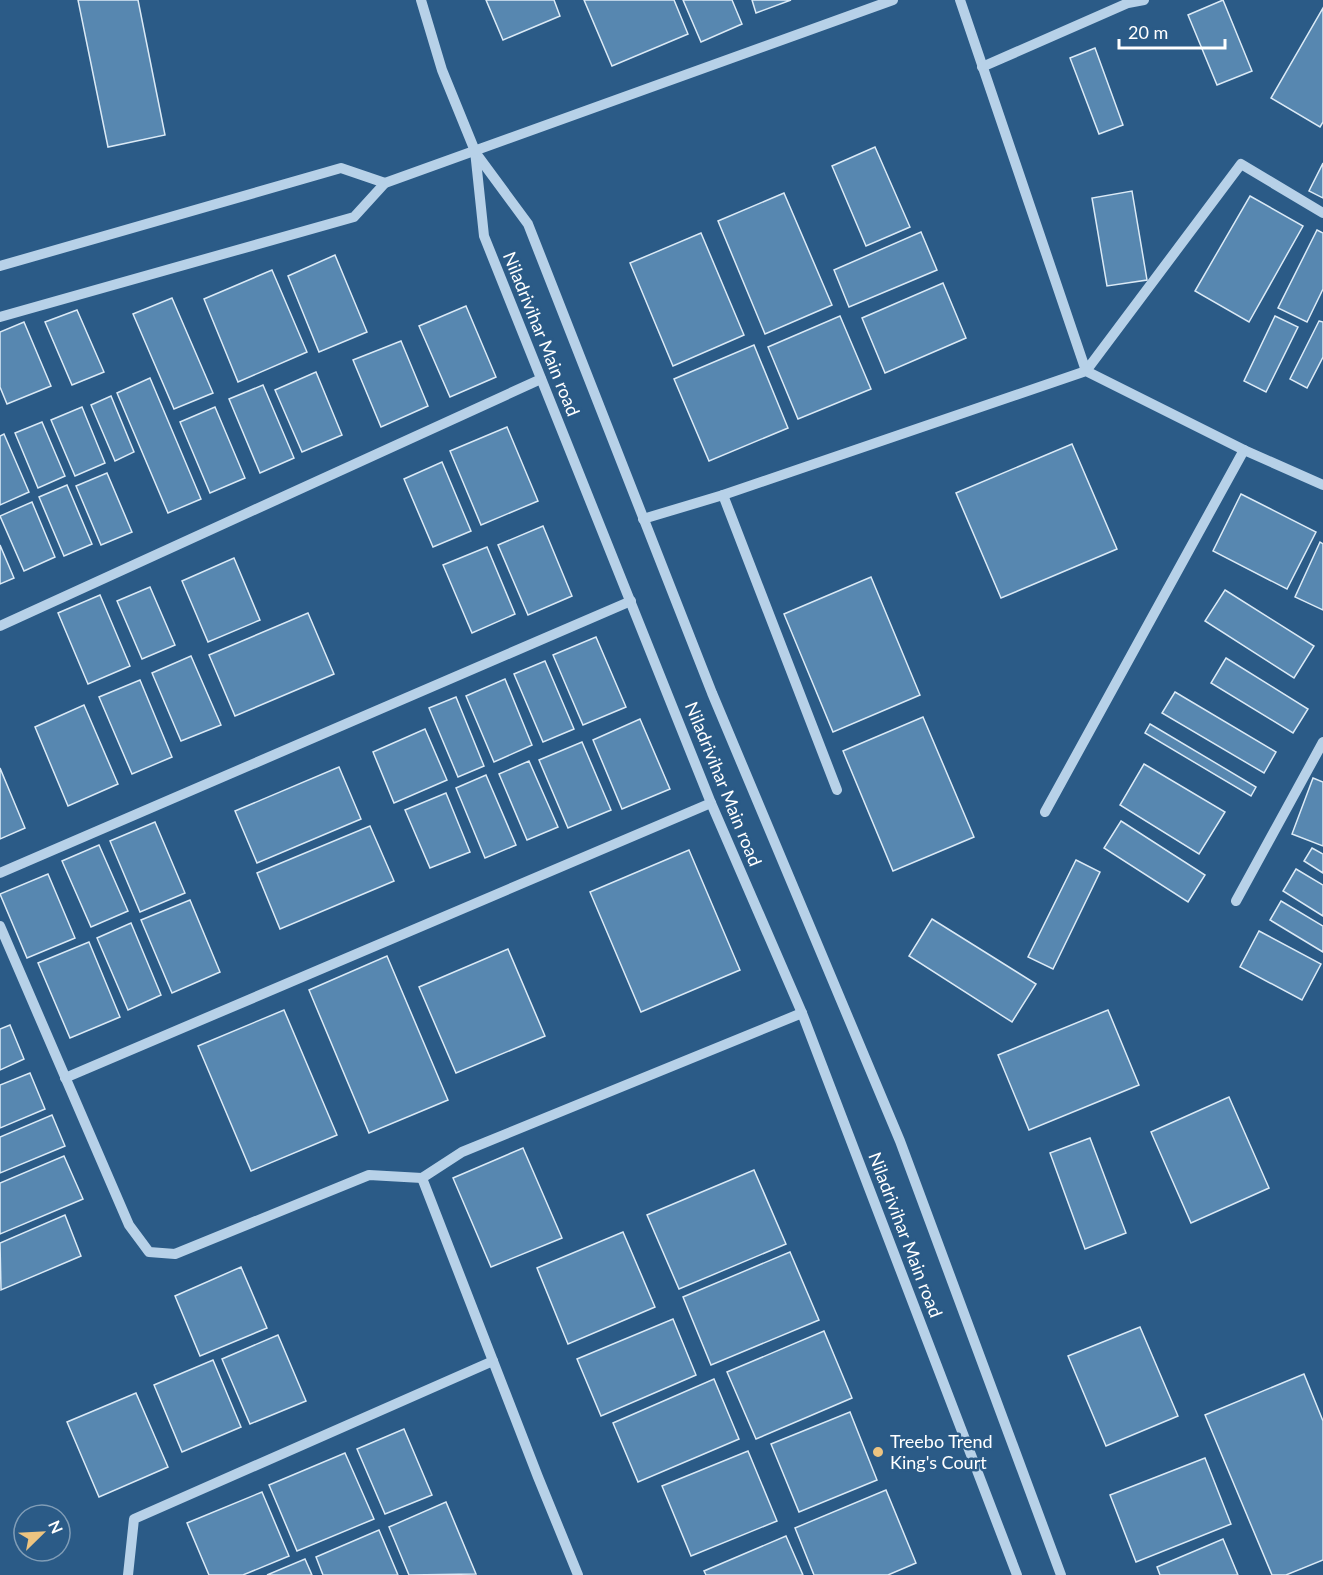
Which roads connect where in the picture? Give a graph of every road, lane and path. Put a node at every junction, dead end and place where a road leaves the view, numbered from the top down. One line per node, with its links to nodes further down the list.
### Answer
1 (421, 0): 7 (street, Niladrivihar Main road)
2 (893, 0): 7 (street)
3 (960, 0): 6 (street)
4 (1144, 0): 5 (street)
5 (1127, 2): 6 (street)
6 (982, 67): 12 (street)
7 (475, 151): 8 (street); 13 (street, Niladrivihar Main road); 17 (street)
8 (385, 183): 10 (street); 11 (street)
9 (1323, 213): 12 (street)
10 (0, 266)
11 (0, 317)
12 (1086, 371): 14 (street); 16 (street)
13 (541, 379): 18 (street, Niladrivihar Main road); 19 (street)
14 (1244, 450): 15 (street); 23 (street)
15 (1323, 485)
16 (723, 495): 17 (street); 21 (street)
17 (643, 519): 34 (street)
18 (631, 601): 22 (street, Niladrivihar Main road); 24 (street)
19 (0, 626)
20 (1323, 742): 25 (street)
21 (837, 790)
22 (711, 803): 27 (street, Niladrivihar Main road); 28 (street)
23 (1045, 812)
24 (0, 873)
25 (1236, 901)
26 (0, 926): 28 (street)
27 (802, 1013): 29 (street); 33 (street, Niladrivihar Main road)
28 (65, 1078): 29 (street)
29 (422, 1178): 30 (street)
30 (493, 1361): 31 (street); 32 (street)
31 (128, 1575)
32 (578, 1575)
33 (1017, 1575)
34 (1061, 1575)

